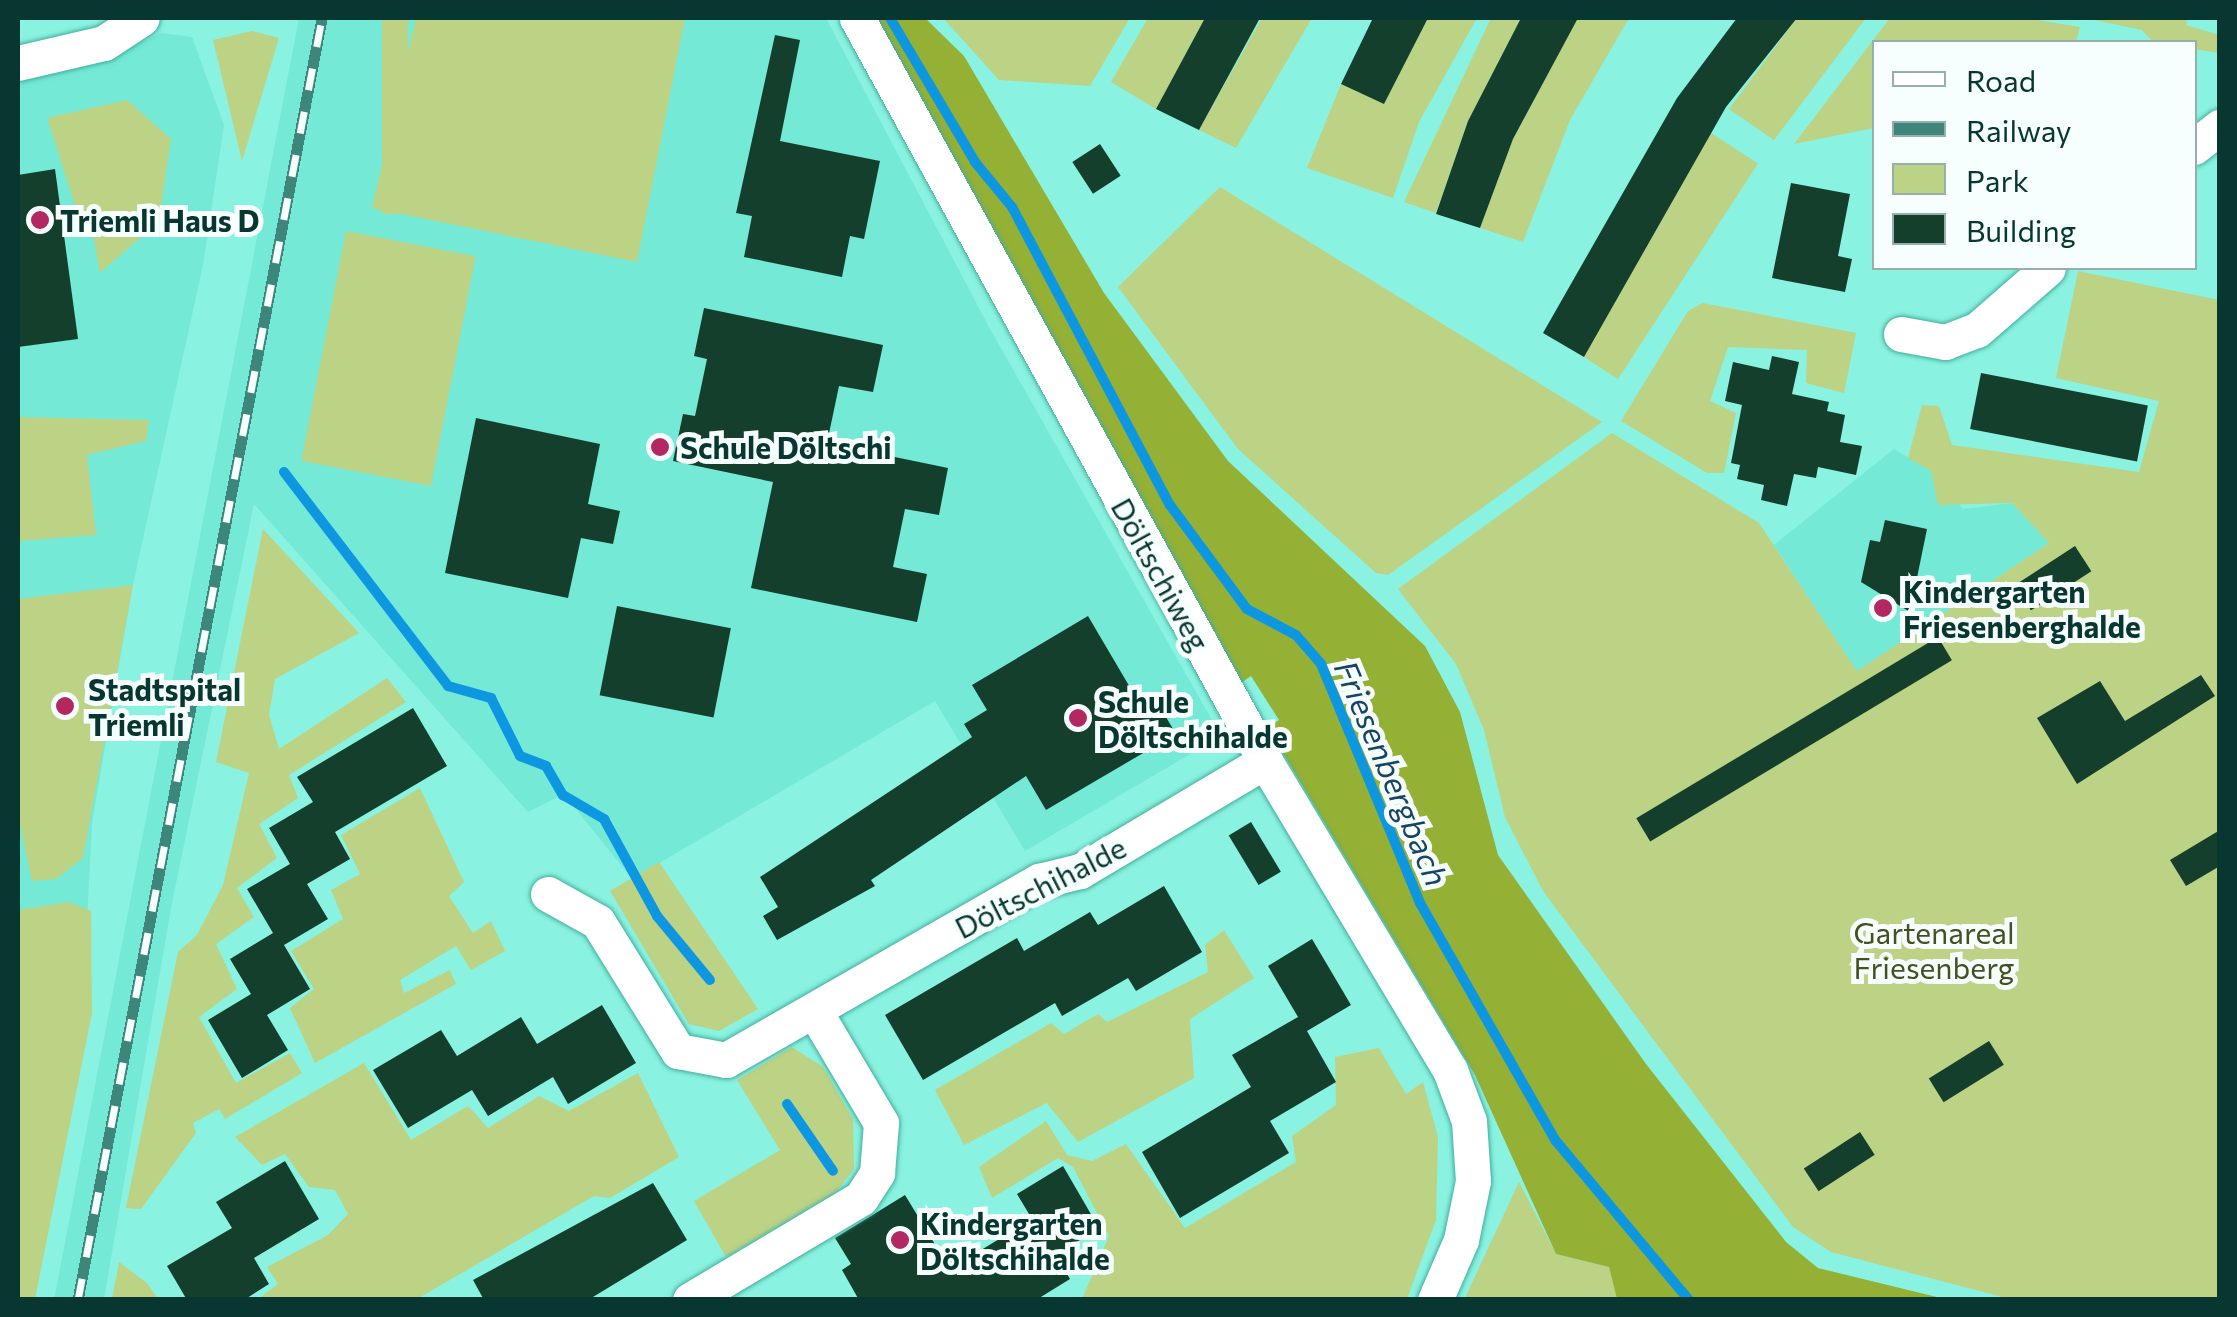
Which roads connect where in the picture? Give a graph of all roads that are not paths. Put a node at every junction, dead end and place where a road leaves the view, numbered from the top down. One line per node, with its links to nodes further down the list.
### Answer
1 (142, 18): 3 (street)
2 (857, 18): 8 (street, Döltschiweg)
3 (18, 63)
4 (2220, 127): 5 (street)
5 (2197, 145)
6 (2046, 270): 7 (street)
7 (1901, 334)
8 (1265, 761): 10 (street, Döltschihalde); 12 (street, Döltschiweg)
9 (548, 894): 10 (street, Döltschihalde)
10 (815, 1012): 11 (street)
11 (690, 1300)
12 (1435, 1300)

